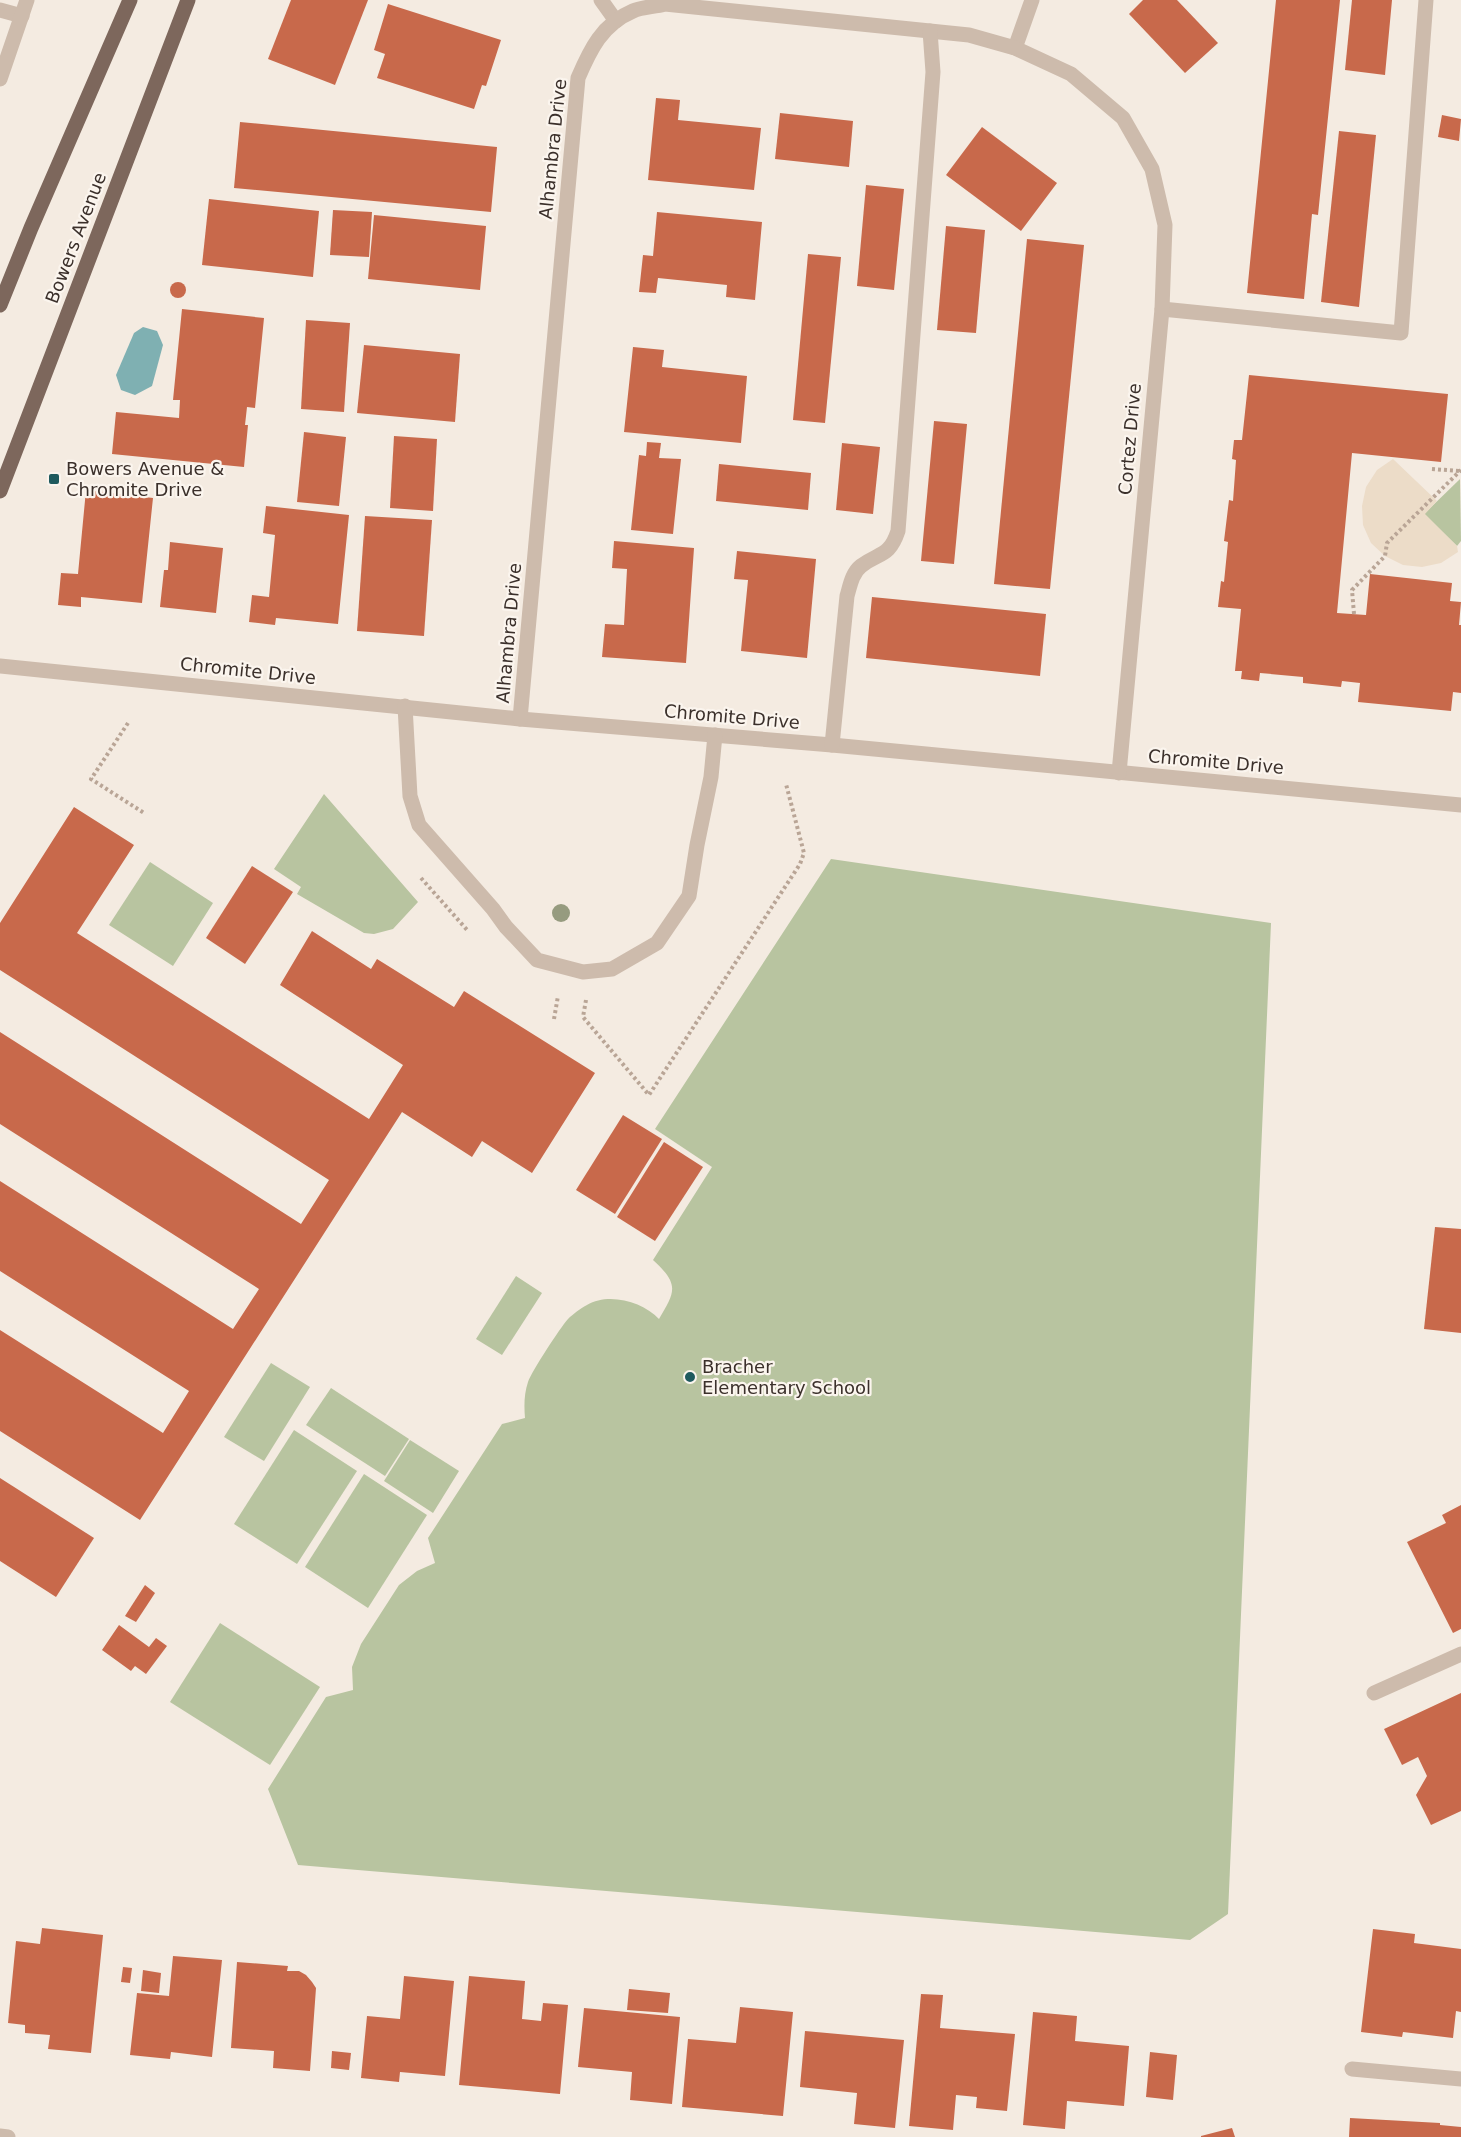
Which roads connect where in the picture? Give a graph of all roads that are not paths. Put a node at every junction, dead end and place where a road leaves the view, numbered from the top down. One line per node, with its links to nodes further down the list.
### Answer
1 (27, 0): 8 (street)
2 (130, 0): 14 (main road)
3 (188, 0): 16 (main road, Bowers Avenue)
4 (601, 0): 9 (street)
5 (1032, 0): 11 (street)
6 (1426, 0): 15 (street)
7 (0, 10): 8 (street)
8 (21, 16): 12 (street)
9 (616, 21): 10 (street, Alhambra Drive); 19 (street, Alhambra Drive)
10 (930, 32): 11 (street, Alhambra Drive); 21 (street)
11 (1015, 48): 13 (street, Alhambra Drive)
12 (0, 80)
13 (1123, 118): 15 (street, Cortez Drive)
14 (0, 305)
15 (1162, 309): 22 (street, Cortez Drive)
16 (0, 491)
17 (0, 666): 18 (street, Chromite Drive)
18 (405, 706): 19 (street, Chromite Drive); 20 (street)
19 (520, 719): 20 (street, Chromite Drive)
20 (715, 735): 21 (street, Chromite Drive)
21 (832, 745): 22 (street, Chromite Drive)
22 (1119, 773): 23 (street, Chromite Drive)
23 (1461, 805)
24 (1461, 1654): 25 (street)
25 (1374, 1692)
26 (1352, 2069): 27 (street)
27 (1461, 2079)
28 (0, 2136): 29 (street)
29 (8, 2137)

